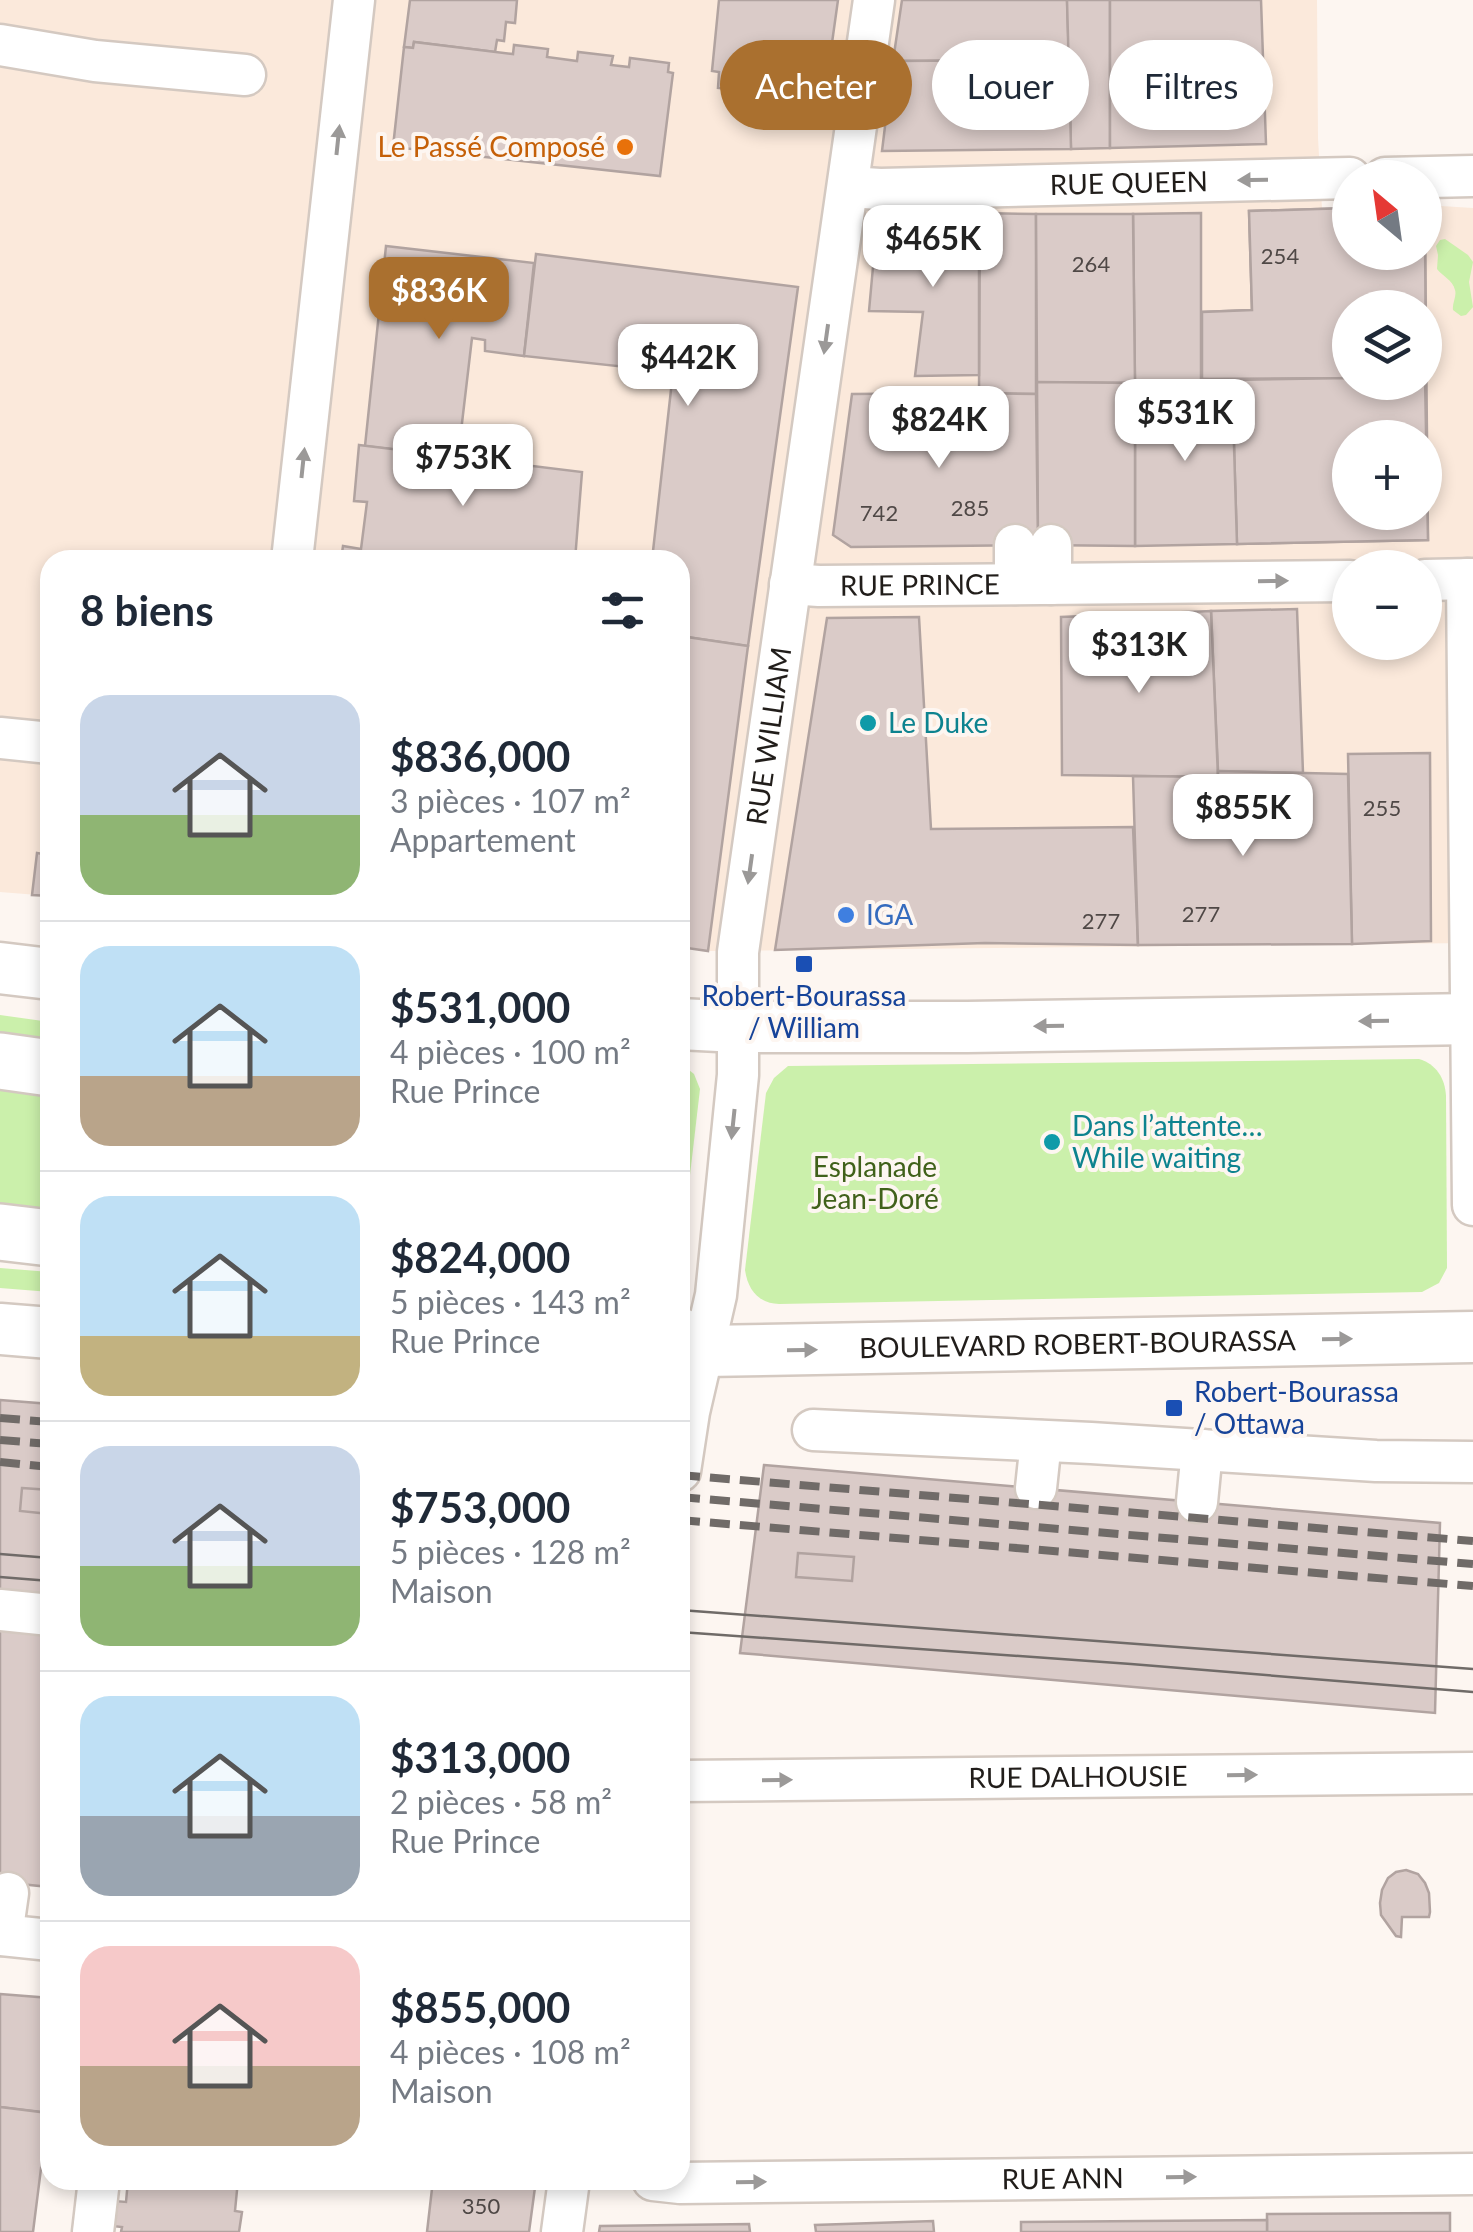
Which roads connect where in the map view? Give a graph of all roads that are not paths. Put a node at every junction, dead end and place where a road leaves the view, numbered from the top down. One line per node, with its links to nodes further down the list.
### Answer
1 (354, 0): 9 (street, one-way to 1)
2 (874, 0): 8 (street, RUE WILLIAM)
3 (0, 45): 4 (street)
4 (245, 75)
5 (1473, 176): 6 (street)
6 (1442, 177)
7 (1332, 178): 8 (street, RUE QUEEN, one-way to 8)
8 (849, 186): 13 (street, RUE WILLIAM, one-way to 13)
9 (293, 550)
10 (1332, 579): 13 (street, RUE PRINCE, one-way to 10)
11 (1470, 579): 12 (street); 18 (street)
12 (1442, 580)
13 (790, 584): 20 (street, RUE WILLIAM, one-way to 20)
14 (0, 738): 15 (street)
15 (40, 742)
16 (0, 968): 17 (main road)
17 (40, 973)
18 (1472, 1019): 20 (main road, one-way to 20); 23 (street)
19 (690, 1024): 20 (main road)
20 (738, 1026): 29 (street, RUE WILLIAM, one-way to 29)
21 (0, 1061): 22 (highway)
22 (40, 1067)
23 (1473, 1205)
24 (0, 1232): 25 (highway)
25 (40, 1237)
26 (0, 1329): 27 (main road)
27 (40, 1332)
28 (1473, 1337): 30 (main road, BOULEVARD ROBERT-BOURASSA, one-way to 28)
29 (690, 1343)
30 (690, 1348)
31 (813, 1430): 32 (street)
32 (1041, 1441): 33 (street); 35 (street)
33 (1202, 1450): 34 (street); 36 (street)
34 (1473, 1462)
35 (1036, 1488)
36 (1197, 1502)
37 (0, 1610): 38 (street)
38 (40, 1613)
39 (1473, 1773): 40 (street, RUE DALHOUSIE, one-way to 39)
40 (690, 1781)
41 (8, 1894): 42 (street)
42 (1, 1935): 43 (street)
43 (40, 1939)
44 (1473, 2174): 45 (street, RUE ANN, one-way to 44)
45 (690, 2183)
46 (98, 2190): 48 (street)
47 (568, 2190): 49 (street)
48 (93, 2232)
49 (562, 2232)

